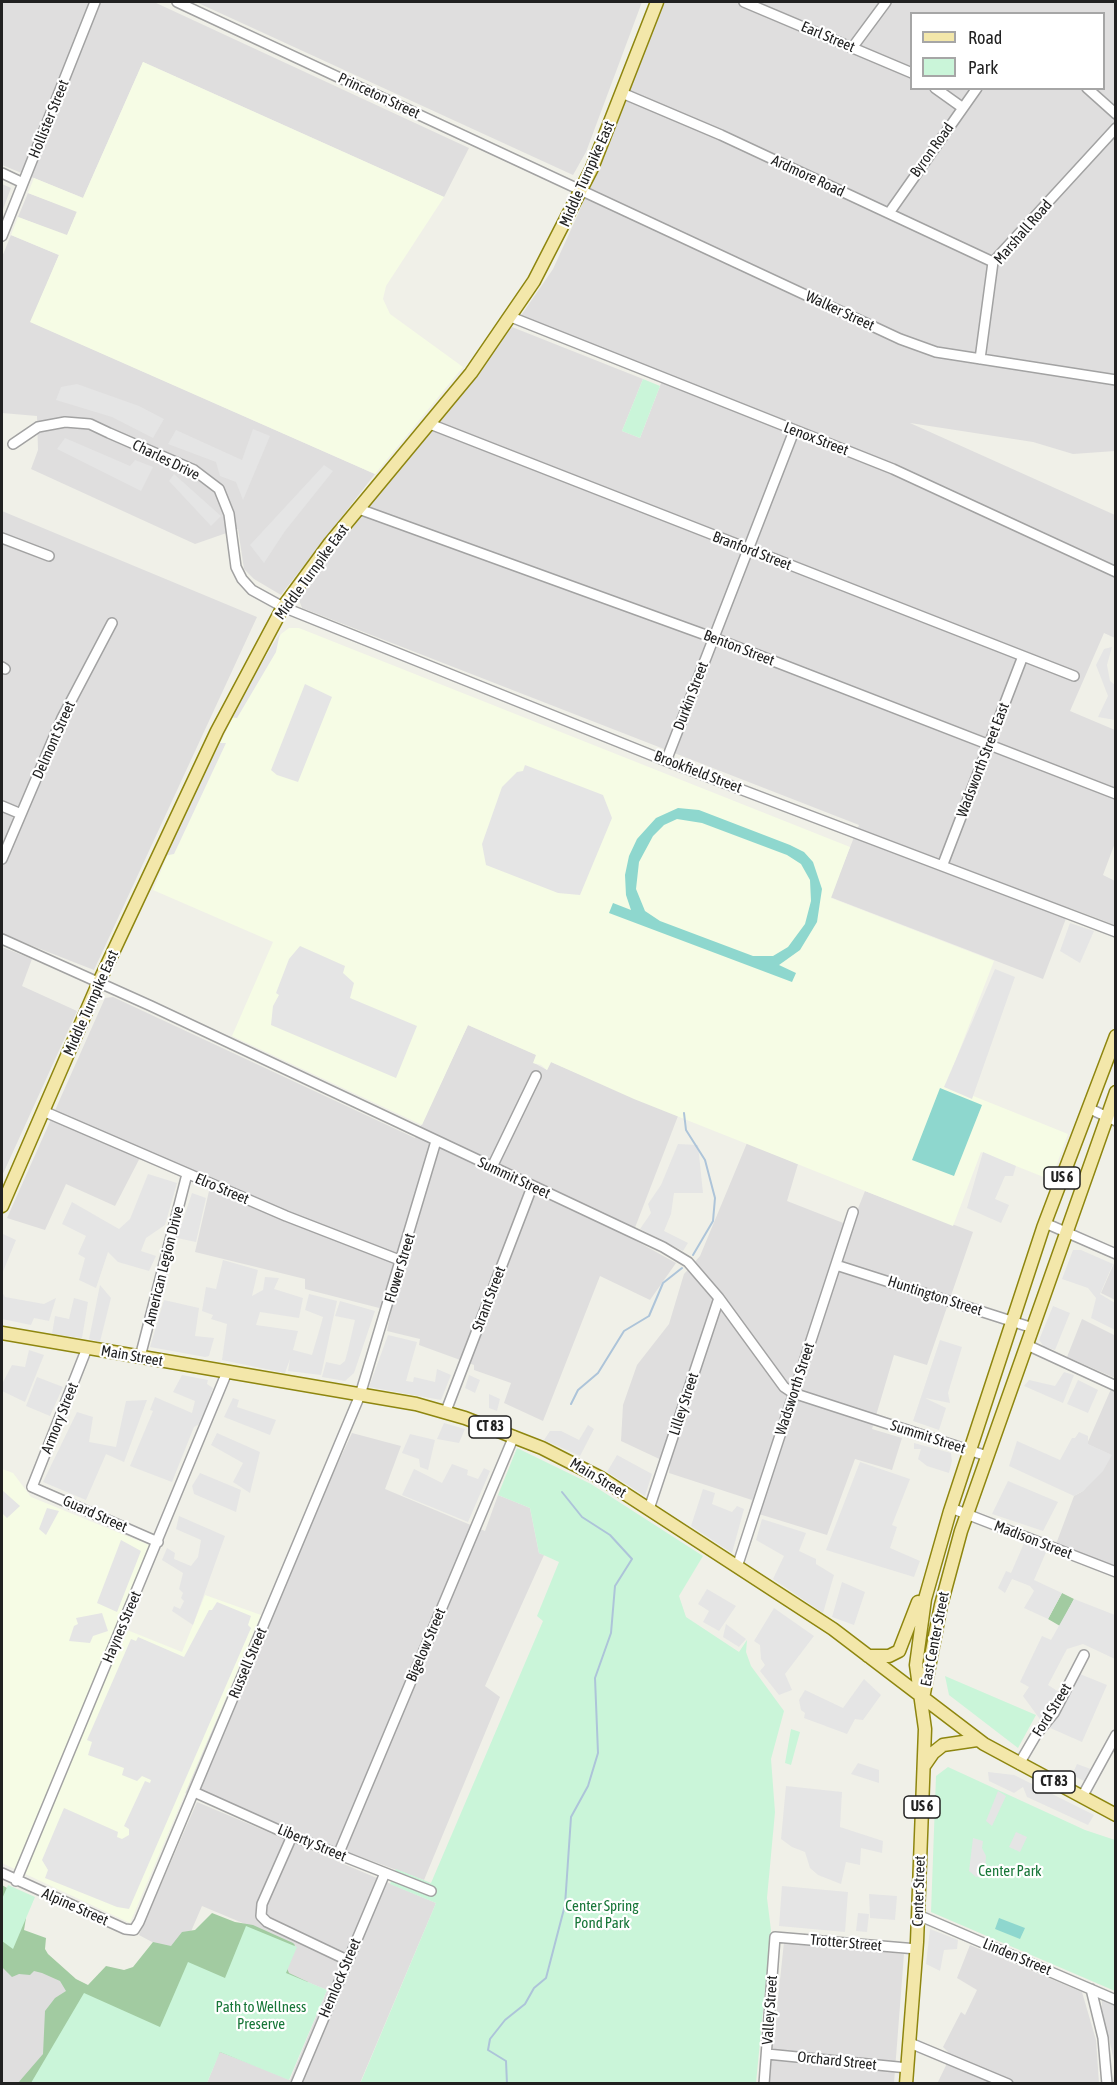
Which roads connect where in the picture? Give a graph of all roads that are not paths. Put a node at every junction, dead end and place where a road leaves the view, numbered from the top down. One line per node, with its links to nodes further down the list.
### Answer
1 (95, 2): 16 (street, Hollister Street)
2 (177, 2): 17 (street, Princeton Street)
3 (657, 2): 11 (main road, Middle Turnpike East)
4 (744, 2): 6 (street, Earl Street)
5 (886, 2): 6 (street)
6 (852, 48): 7 (street, Earl Street)
7 (910, 72)
8 (938, 90): 12 (street)
9 (975, 90): 12 (street, Byron Road)
10 (1089, 90): 13 (street)
11 (622, 93): 17 (main road, Middle Turnpike East); 18 (street, Ardmore Road)
12 (963, 108): 18 (street, Byron Road)
13 (1116, 114)
14 (1116, 128): 20 (street, Marshall Road)
15 (2, 173): 16 (street)
16 (24, 183): 19 (street, Hollister Street)
17 (582, 190): 21 (main road, Middle Turnpike East); 22 (street, Walker Street)
18 (889, 213): 20 (street, Ardmore Road)
19 (2, 236)
20 (993, 262): 22 (street, Marshall Road)
21 (511, 317): 24 (main road, Middle Turnpike East); 25 (street, Lenox Street)
22 (980, 359): 23 (street, Walker Street)
23 (1116, 380)
24 (430, 424): 27 (main road, Middle Turnpike East); 29 (street, Branford Street)
25 (794, 431): 29 (street, Durkin Street); 31 (street, Lenox Street)
26 (13, 444): 32 (street, Charles Drive)
27 (359, 509): 32 (main road, Middle Turnpike East); 34 (street, Benton Street)
28 (2, 538): 30 (street)
29 (749, 550): 34 (street, Durkin Street); 35 (street, Branford Street)
30 (49, 556)
31 (1116, 572)
32 (283, 607): 38 (street, Brookfield Street); 46 (main road, Middle Turnpike East)
33 (112, 623): 41 (street, Delmont Street)
34 (714, 638): 37 (street, Benton Street); 38 (street, Durkin Street)
35 (1023, 656): 36 (street, Branford Street); 37 (street, Wadsworth Street East)
36 (1074, 676)
37 (990, 744): 39 (street, Benton Street); 43 (street, Wadsworth Street East)
38 (666, 761): 43 (street, Brookfield Street)
39 (1116, 794)
40 (2, 806): 41 (street)
41 (21, 814): 42 (street, Delmont Street)
42 (2, 859)
43 (943, 864): 44 (street, Brookfield Street)
44 (1116, 932)
45 (2, 939): 46 (street, Summit Street)
46 (99, 982): 51 (main road, Middle Turnpike East); 53 (street, Summit Street)
47 (1116, 1036): 50 (main road, East Center Street / US 6)
48 (536, 1076): 54 (street)
49 (1116, 1092): 52 (main road, East Center Street / US 6)
50 (1088, 1108): 52 (street); 59 (main road, East Center Street / US 6)
51 (43, 1112): 55 (street, Elro Street); 57 (main road, Middle Turnpike East)
52 (1111, 1119): 60 (main road, East Center Street / US 6)
53 (436, 1141): 54 (street, Summit Street); 62 (street, Flower Street)
54 (492, 1167): 56 (street, Summit Street)
55 (187, 1174): 62 (street, Elro Street); 70 (street, American Legion Drive)
56 (532, 1187): 64 (street, Summit Street); 75 (street, Strant Street)
57 (2, 1206)
58 (853, 1212): 63 (street, Wadsworth Street)
59 (1045, 1223): 60 (street); 65 (main road, East Center Street / US 6)
60 (1066, 1232): 61 (street); 66 (main road, East Center Street / US 6)
61 (1116, 1254)
62 (402, 1262): 74 (street, Flower Street)
63 (836, 1264): 65 (street, Huntington Street); 73 (street, Wadsworth Street)
64 (719, 1298): 73 (street, Summit Street); 81 (street, Lilley Street)
65 (1012, 1321): 66 (street, Huntington Street); 77 (main road, East Center Street / US 6)
66 (1033, 1328): 68 (main road, East Center Street / US 6)
67 (2, 1333): 69 (main road, Main Street / CT 83)
68 (1027, 1345): 72 (street); 78 (main road, East Center Street / US 6)
69 (87, 1348): 70 (main road, Main Street / CT 83); 79 (street, Armory Street)
70 (140, 1357): 71 (main road, Main Street / CT 83)
71 (227, 1372): 74 (main road, Main Street / CT 83); 83 (street, Haynes Street)
72 (1116, 1386)
73 (793, 1393): 77 (street, Summit Street); 84 (street, Wadsworth Street)
74 (360, 1395): 75 (main road, Main Street / CT 83); 95 (street, Russell Street)
75 (446, 1412): 76 (main road, Main Street / CT 83)
76 (514, 1436): 81 (main road, Main Street / CT 83); 99 (street, Bigelow Street)
77 (970, 1450): 78 (street, Summit Street); 80 (main road, East Center Street / US 6)
78 (987, 1456): 82 (main road, East Center Street / US 6)
79 (32, 1487): 83 (street, Guard Street)
80 (951, 1508): 82 (street, Madison Street); 86 (main road, East Center Street / US 6)
81 (649, 1509): 84 (main road, Main Street / CT 83)
82 (966, 1514): 85 (street, Madison Street); 87 (main road, East Center Street / US 6)
83 (158, 1542): 102 (street, Haynes Street)
84 (737, 1567): 89 (main road, Main Street / CT 83)
85 (1115, 1570)
86 (928, 1584): 87 (main road); 89 (main road); 90 (main road, East Center Street / US 6)
87 (945, 1588): 90 (main road, East Center Street / US 6)
88 (1084, 1655): 93 (street, Ford Street)
89 (868, 1656): 90 (main road, Main Street / CT 83)
90 (923, 1699): 92 (main road, Main Street / CT 83); 94 (main road, Center Street / US 6)
91 (1116, 1735): 96 (street)
92 (977, 1740): 93 (main road, Main Street / CT 83); 94 (main road)
93 (1019, 1764): 96 (main road, Main Street / CT 83)
94 (924, 1767): 104 (main road, Center Street / US 6)
95 (194, 1792): 98 (street, Liberty Street); 105 (street, Russell Street)
96 (1082, 1797): 97 (main road, Main Street / CT 83)
97 (1116, 1815)
98 (292, 1836): 99 (street, Liberty Street); 108 (street)
99 (338, 1855): 101 (street, Liberty Street)
100 (2, 1873): 102 (street, Alpine Street)
101 (385, 1874): 103 (street, Liberty Street); 108 (street, Hemlock Street)
102 (16, 1881): 105 (street, Alpine Street)
103 (431, 1891)
104 (918, 1915): 107 (main road, Center Street / US 6); 109 (street, Linden Street)
105 (134, 1930)
106 (775, 1937): 107 (street, Trotter Street); 112 (street, Valley Street)
107 (917, 1949): 111 (main road, Center Street / US 6)
108 (347, 1960): 114 (street, Hemlock Street)
109 (1091, 1989): 110 (street, Linden Street); 118 (street)
110 (1116, 2000)
111 (910, 2043): 113 (main road, Center Street / US 6); 117 (street)
112 (767, 2054): 113 (street, Orchard Street); 115 (street, Valley Street)
113 (908, 2068): 116 (main road, Center Street / US 6)
114 (296, 2084)
115 (764, 2084)
116 (906, 2084)
117 (1008, 2084)
118 (1107, 2084)

